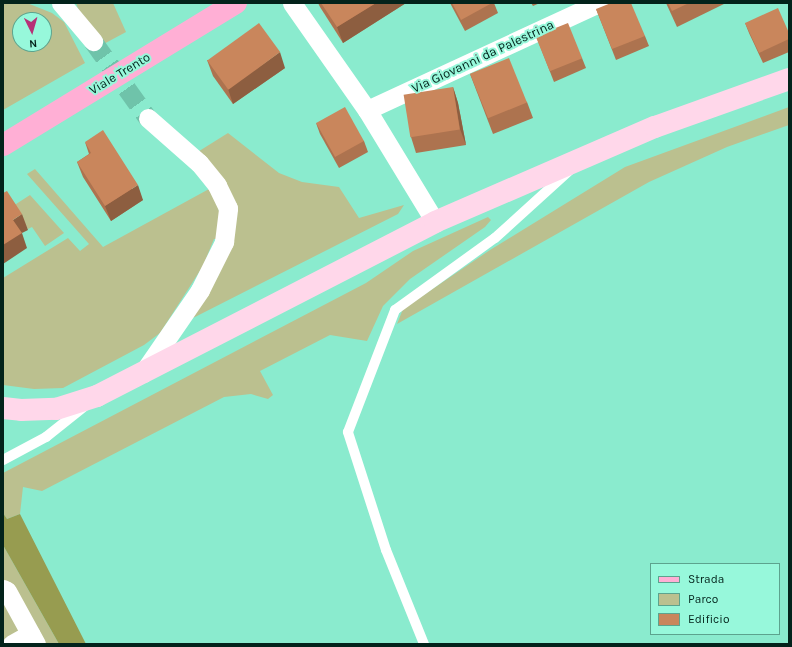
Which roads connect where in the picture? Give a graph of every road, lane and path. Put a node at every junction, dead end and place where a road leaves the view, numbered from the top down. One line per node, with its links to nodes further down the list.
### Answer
1 (61, 3): 5 (street)
2 (236, 3): 9 (main road, Viale Trento)
3 (292, 3): 7 (street)
4 (599, 3): 7 (street, Via Giovanni da Palestrina)
5 (93, 41)
6 (789, 79): 10 (street)
7 (367, 110): 11 (street)
8 (148, 118): 12 (street)
9 (3, 145)
10 (586, 157): 11 (street); 19 (lane)
11 (435, 222): 12 (street)
12 (143, 373): 13 (street)
13 (97, 396): 14 (street); 15 (lane)
14 (3, 408)
15 (3, 460)
16 (3, 589): 17 (street)
17 (33, 639): 18 (street)
18 (12, 644)
19 (424, 644)

